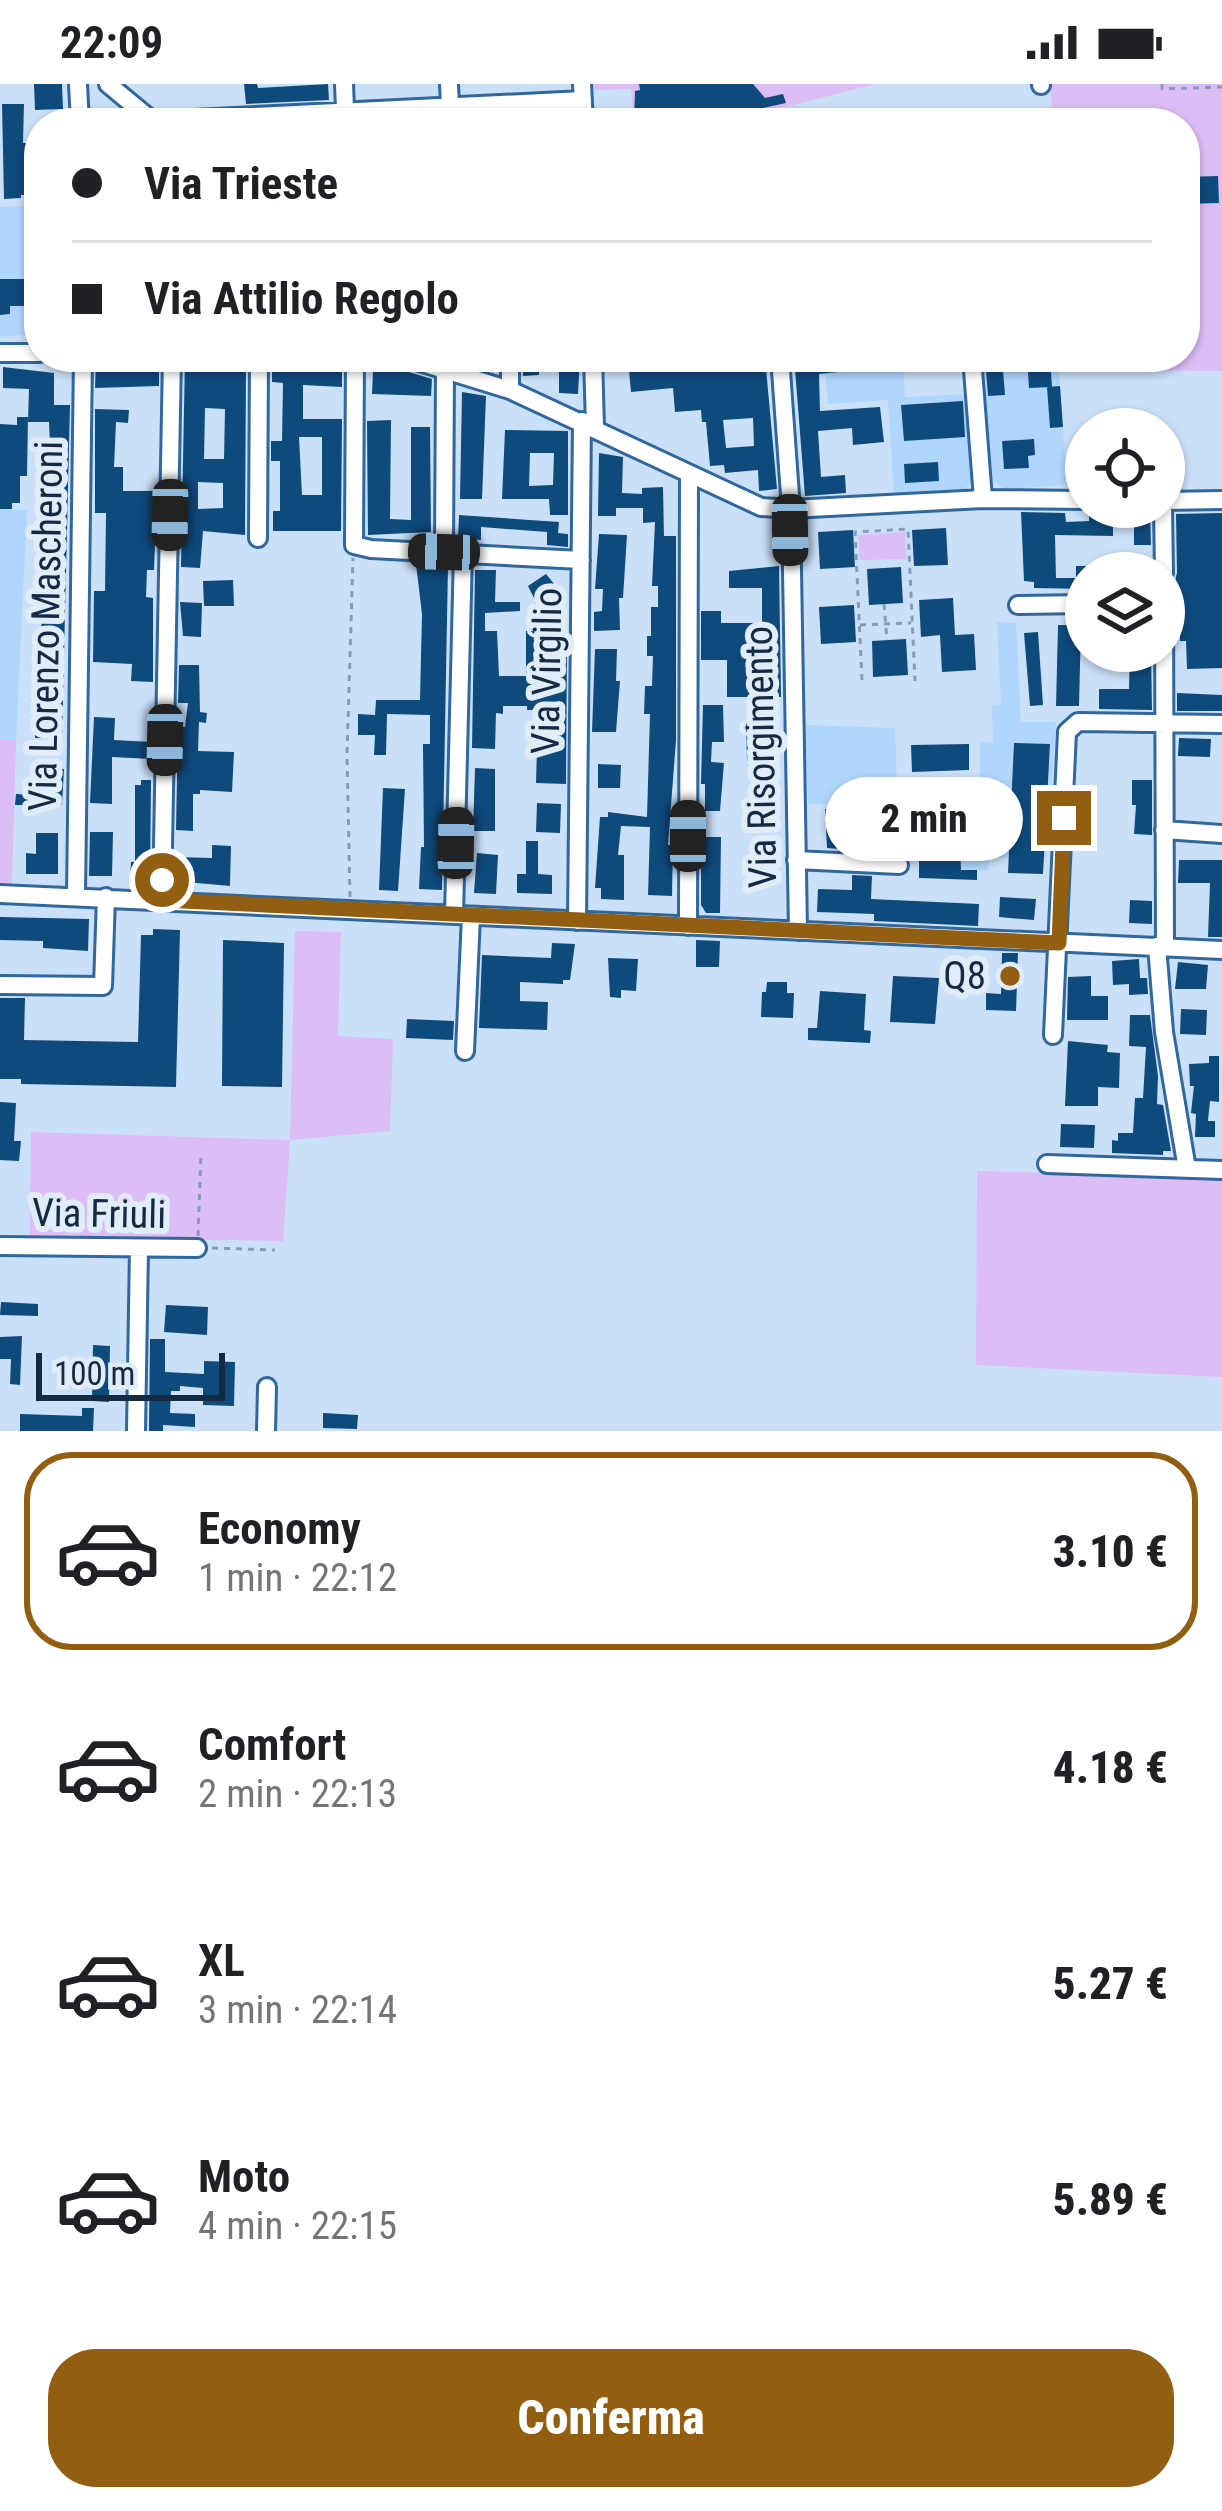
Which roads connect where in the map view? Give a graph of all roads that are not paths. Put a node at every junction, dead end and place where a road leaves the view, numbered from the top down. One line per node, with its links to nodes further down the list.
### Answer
1 (108, 84): 5 (street)
2 (449, 84): 4 (street)
3 (582, 92): 4 (street)
4 (450, 105): 6 (street)
5 (137, 108)
6 (371, 108)
7 (82, 372): 38 (street, Via Lorenzo Mascheroni)
8 (172, 372): 40 (street)
9 (259, 372): 25 (street)
10 (356, 372): 26 (street)
11 (439, 372): 26 (street)
12 (462, 372): 17 (street)
13 (510, 372): 17 (street)
14 (592, 372): 18 (street, Via Virgilio)
15 (782, 372): 24 (street, Via Risorgimento)
16 (973, 372): 20 (street)
17 (511, 390): 18 (street)
18 (589, 424): 19 (street); 27 (street, Via Virgilio)
19 (688, 475): 24 (street); 43 (street)
20 (983, 499): 21 (street); 24 (street)
21 (1065, 500)
22 (1222, 500): 23 (street)
23 (1185, 503)
24 (791, 509): 35 (street, Via Risorgimento)
25 (258, 538)
26 (453, 552): 27 (street); 41 (street)
27 (581, 560): 42 (street, Via Virgilio)
28 (1065, 604): 29 (street)
29 (1018, 605)
30 (1165, 672): 31 (street)
31 (1166, 722): 32 (street); 33 (street); 45 (street)
32 (1222, 724)
33 (1164, 830): 34 (street); 46 (street)
34 (1222, 834)
35 (796, 860): 36 (street); 44 (street, Via Risorgimento)
36 (899, 866)
37 (0, 894): 38 (street)
38 (76, 895): 39 (street)
39 (106, 897): 40 (street); 48 (street)
40 (162, 900): 41 (street)
41 (463, 915): 42 (street); 50 (street)
42 (578, 921): 43 (street)
43 (688, 926): 44 (street)
44 (798, 931): 45 (street)
45 (1059, 943): 46 (street); 49 (street)
46 (1161, 946): 47 (street); 52 (street)
47 (1222, 950)
48 (0, 985)
49 (1053, 1035)
50 (465, 1051)
51 (1048, 1164): 52 (street)
52 (1187, 1169): 53 (street)
53 (1222, 1170)
54 (0, 1246): 55 (street, Via Friuli)
55 (139, 1248): 56 (street, Via Friuli); 58 (street)
56 (197, 1248)
57 (267, 1387): 59 (street)
58 (136, 1431)
59 (266, 1431)

